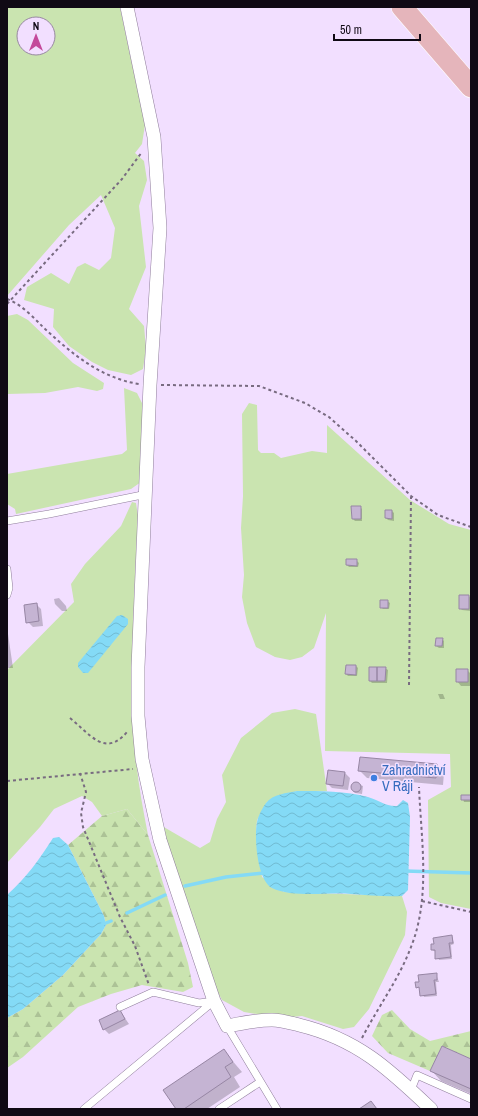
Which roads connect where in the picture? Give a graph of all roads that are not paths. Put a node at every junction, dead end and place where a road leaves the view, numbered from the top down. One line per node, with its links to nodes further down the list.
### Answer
1 (127, 7): 4 (street)
2 (402, 7): 3 (main road)
3 (471, 87)
4 (147, 494): 5 (lane); 8 (street)
5 (7, 521)
6 (7, 569): 7 (lane)
7 (7, 595)
8 (214, 1001): 9 (lane); 10 (street); 14 (lane)
9 (120, 1007)
10 (227, 1026): 11 (lane); 12 (street)
11 (260, 1082): 15 (lane); 16 (lane)
12 (411, 1090): 13 (lane); 17 (street)
13 (471, 1099)
14 (84, 1109)
15 (219, 1109)
16 (277, 1109)
17 (431, 1109)

